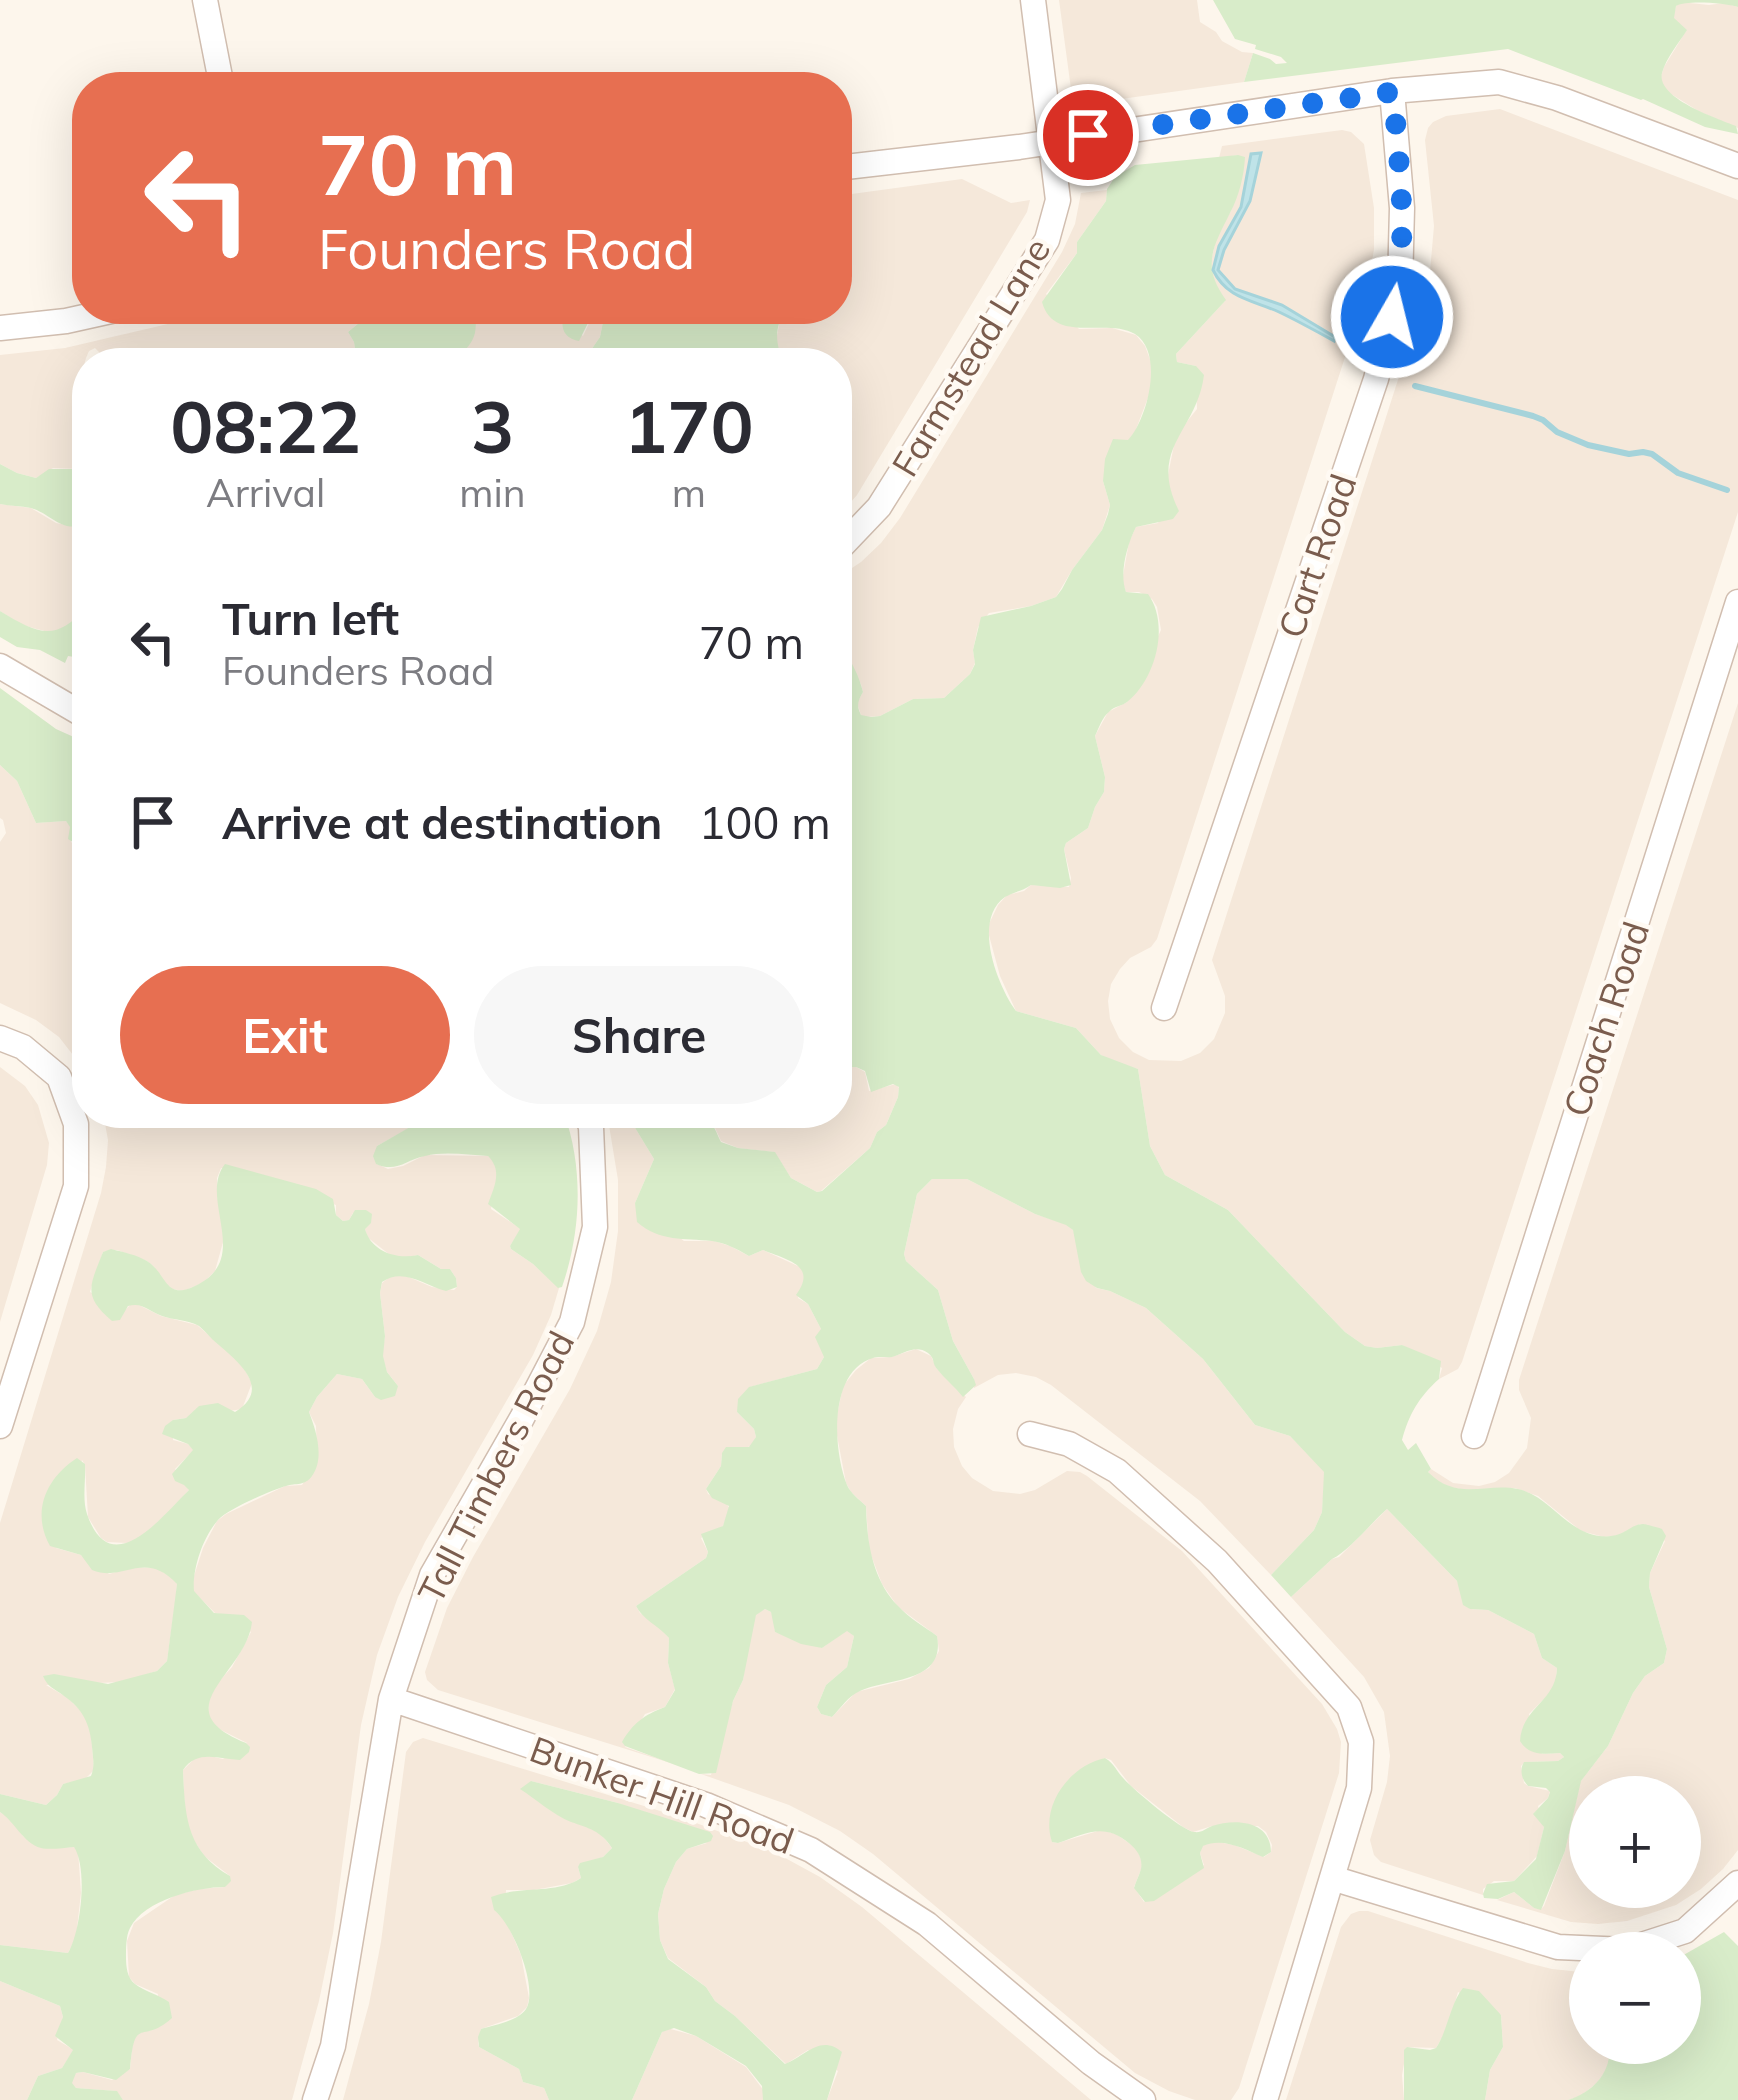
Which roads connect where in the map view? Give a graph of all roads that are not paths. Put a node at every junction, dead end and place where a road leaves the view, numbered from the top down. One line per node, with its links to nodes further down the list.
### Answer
1 (205, 0): 3 (street)
2 (1033, 0): 5 (street, Farmstead Lane)
3 (219, 72)
4 (1393, 92): 5 (street); 7 (street); 14 (street, Cart Road)
5 (1051, 141): 6 (street); 10 (street, Farmstead Lane)
6 (852, 166)
7 (1738, 166)
8 (72, 320): 9 (street)
9 (0, 328)
10 (852, 535)
11 (1738, 602): 21 (street, Coach Road)
12 (0, 666): 13 (street)
13 (72, 708)
14 (1164, 1008)
15 (0, 1037): 16 (street)
16 (72, 1113)
17 (76, 1128): 19 (street)
18 (591, 1128): 22 (street, Tall Timbers Road)
19 (0, 1426)
20 (1030, 1434): 23 (street)
21 (1474, 1436)
22 (391, 1699): 25 (street, Tall Timbers Road); 26 (street, Bunker Hill Road)
23 (1332, 1878): 24 (street); 27 (street)
24 (1738, 1883)
25 (315, 2100)
26 (1143, 2100)
27 (1265, 2100)

